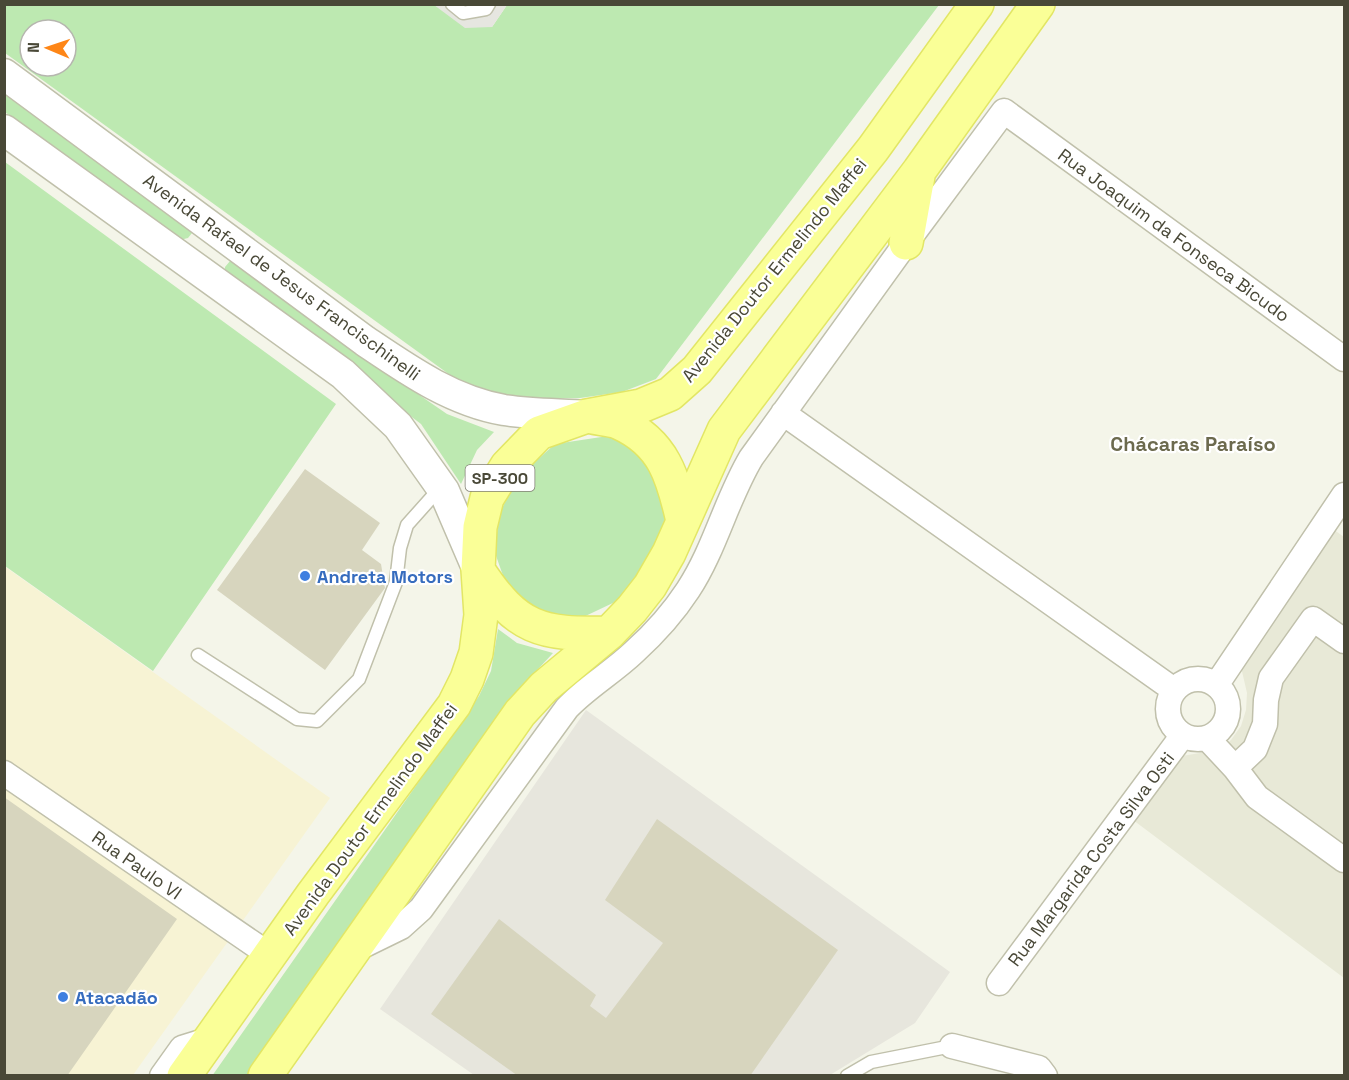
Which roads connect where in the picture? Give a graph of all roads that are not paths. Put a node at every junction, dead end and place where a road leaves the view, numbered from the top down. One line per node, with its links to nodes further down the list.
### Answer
1 (452, 4): 2 (lane)
2 (489, 4)
3 (977, 4): 13 (main road, Avenida Doutor Ermelindo Maffei / SP-300)
4 (1038, 4): 7 (main road)
5 (4, 74): 8 (street, Avenida Rafael de Jesus Francischinelli)
6 (4, 130): 10 (street)
7 (919, 171): 9 (main road); 16 (main road)
8 (219, 232): 10 (street); 13 (street, Avenida Rafael de Jesus Francischinelli)
9 (906, 243): 11 (street, Rua Joaquim da Fonseca Bicudo); 12 (street)
10 (193, 266): 14 (street)
11 (1344, 359)
12 (783, 413): 22 (street); 28 (street)
13 (587, 416): 16 (main road); 17 (main road, Avenida Doutor Ermelindo Maffei / SP-300)
14 (441, 487): 17 (street); 20 (lane)
15 (1344, 495): 21 (street)
16 (683, 521): 18 (main road)
17 (478, 570): 18 (main road); 29 (main road, Avenida Doutor Ermelindo Maffei / SP-300)
18 (609, 633): 28 (main road)
19 (1344, 641): 25 (street)
20 (198, 655)
21 (1217, 684): 22 (street); 24 (street)
22 (1174, 690): 23 (street)
23 (1183, 735): 24 (street); 30 (street, Rua Margarida Costa Silva Osti)
24 (1207, 738): 25 (street)
25 (1235, 768): 27 (street)
26 (4, 773): 29 (street, Rua Paulo VI)
27 (1344, 860)
28 (352, 951): 33 (main road)
29 (270, 956): 31 (main road, Avenida Doutor Ermelindo Maffei / SP-300)
30 (999, 983)
31 (211, 1039): 34 (street); 35 (main road, Avenida Doutor Ermelindo Maffei / SP-300)
32 (952, 1046): 36 (lane); 37 (street)
33 (280, 1062)
34 (162, 1076)
35 (184, 1076)
36 (847, 1076)
37 (1045, 1076)

